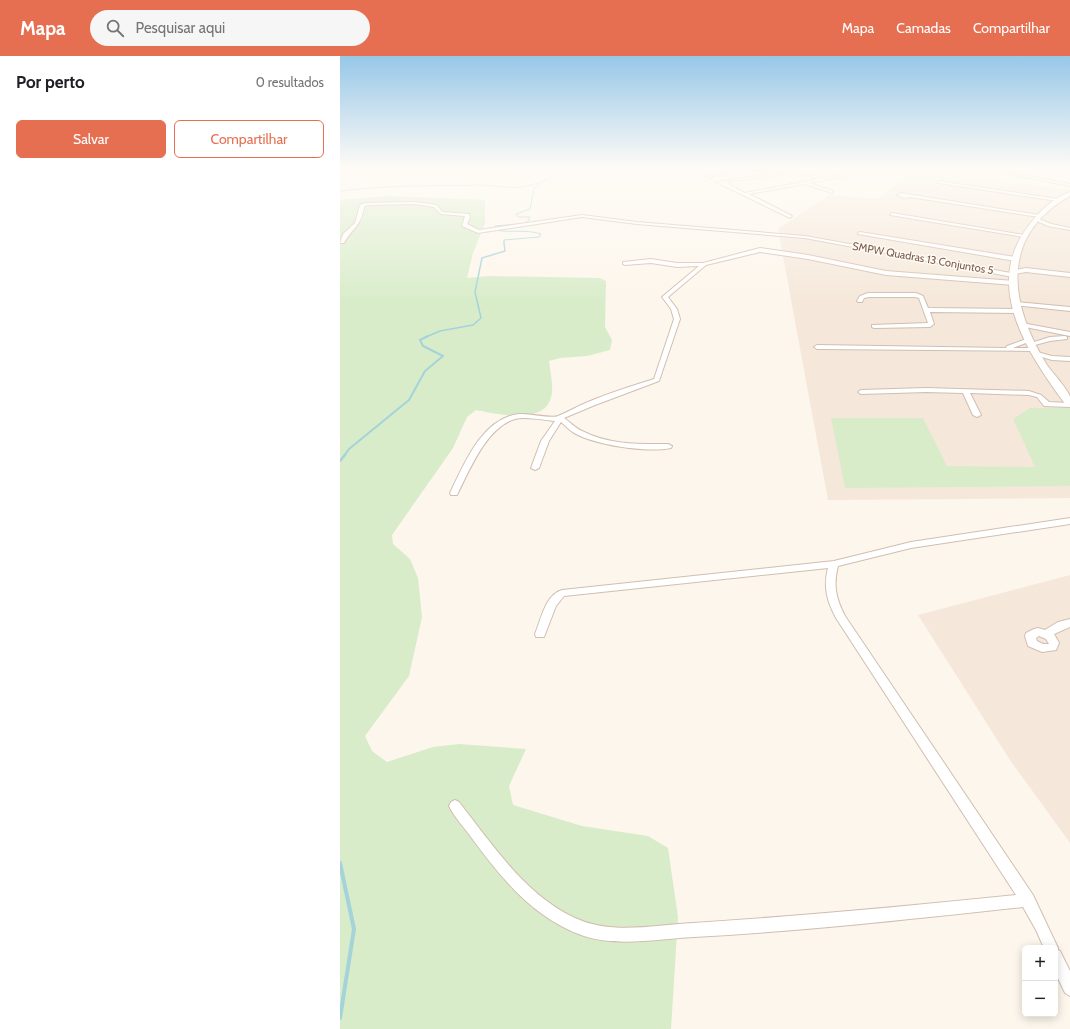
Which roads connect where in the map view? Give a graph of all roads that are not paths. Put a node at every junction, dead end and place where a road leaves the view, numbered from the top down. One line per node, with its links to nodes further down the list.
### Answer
1 (361, 213): 12 (street, SMPW Quadras 13 Conjuntos 5)
2 (442, 213): 15 (street, SMPW Quadras 13 Conjuntos 5)
3 (783, 213): 7 (street)
4 (1001, 213): 8 (street)
5 (1043, 213): 8 (street)
6 (892, 214): 11 (street)
7 (790, 217)
8 (1036, 220): 9 (street); 11 (street)
9 (1070, 229)
10 (860, 233): 15 (street)
11 (1026, 234): 15 (street)
12 (342, 242)
13 (625, 263): 14 (street)
14 (704, 264): 15 (street); 37 (street)
15 (1014, 271): 16 (street); 18 (street)
16 (1070, 275)
17 (860, 301): 19 (street)
18 (1017, 308): 19 (street); 20 (street); 21 (street)
19 (926, 310): 22 (street)
20 (1070, 310)
21 (1022, 325): 23 (street); 28 (street)
22 (874, 326)
23 (1041, 330): 24 (street); 26 (street)
24 (1070, 334)
25 (1070, 338): 26 (street)
26 (1047, 340): 28 (street)
27 (1020, 347): 28 (street); 28 (street); 29 (street)
28 (1033, 347): 30 (street); 32 (street)
29 (817, 348)
30 (1052, 358): 31 (street); 32 (street)
31 (1070, 359)
32 (1042, 363): 35 (street)
33 (965, 391): 34 (street); 35 (street); 36 (street)
34 (861, 392)
35 (1070, 404)
36 (977, 415)
37 (559, 419): 38 (street); 39 (street); 40 (street)
38 (668, 446)
39 (535, 468)
40 (454, 493)
41 (1070, 521): 42 (street)
42 (834, 564): 44 (street); 47 (street)
43 (1070, 623): 45 (street)
44 (540, 634)
45 (1045, 634)
46 (455, 806): 47 (street)
47 (1028, 900): 48 (street)
48 (1050, 945)
49 (1058, 962): 50 (street)
50 (1070, 988)

